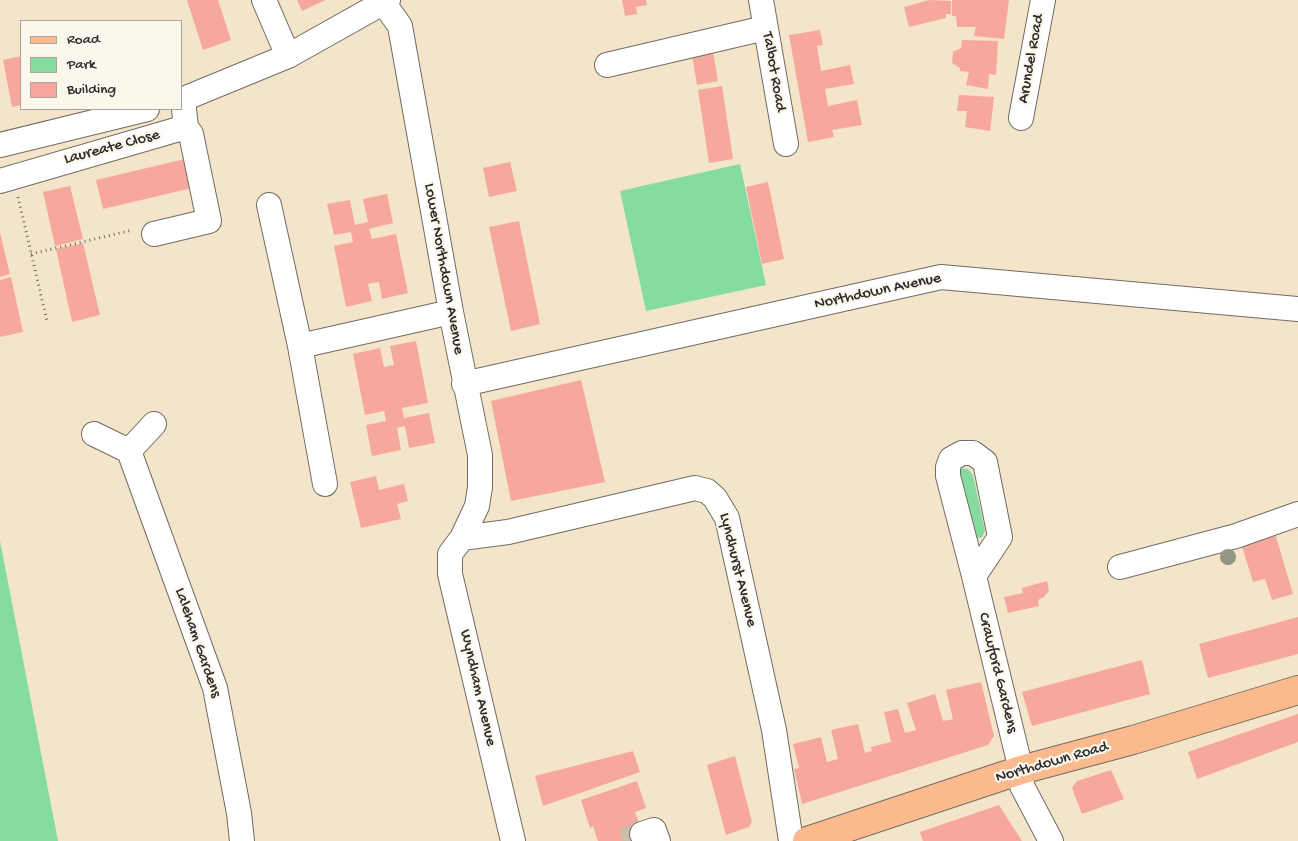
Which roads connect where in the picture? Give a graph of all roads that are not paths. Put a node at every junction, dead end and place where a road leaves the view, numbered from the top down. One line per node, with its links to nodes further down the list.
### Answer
1 (264, 0): 6 (street)
2 (760, 0): 5 (street, Talbot Road)
3 (1042, 0): 10 (street, Arundel Road)
4 (386, 1): 6 (street); 18 (street, Lower Northdown Avenue)
5 (765, 28): 7 (street); 12 (street, Talbot Road)
6 (288, 56): 8 (street)
7 (607, 65)
8 (182, 100): 11 (street)
9 (143, 110): 13 (street)
10 (1021, 118)
11 (186, 128): 14 (street, Laureate Close); 16 (street)
12 (786, 144)
13 (0, 145)
14 (7, 179)
15 (269, 205): 19 (street)
16 (154, 234)
17 (1298, 309): 20 (street, Northdown Avenue)
18 (451, 312): 19 (street); 20 (street, Lower Northdown Avenue)
19 (300, 346): 24 (street)
20 (464, 384): 26 (street, Lower Northdown Avenue)
21 (154, 424): 23 (street)
22 (94, 434): 23 (street)
23 (129, 450): 31 (street, Laleham Gardens)
24 (325, 484)
25 (1298, 514): 27 (street)
26 (462, 538): 32 (street, Wyndham Avenue); 33 (street, Lyndhurst Avenue)
27 (1120, 567)
28 (974, 576): 30 (street, Crawford Gardens)
29 (1298, 690): 30 (main road, Northdown Road)
30 (1021, 770): 34 (main road, Northdown Road); 35 (street, Crawford Gardens)
31 (242, 841)
32 (513, 841)
33 (791, 841)
34 (807, 841)
35 (1051, 841)

